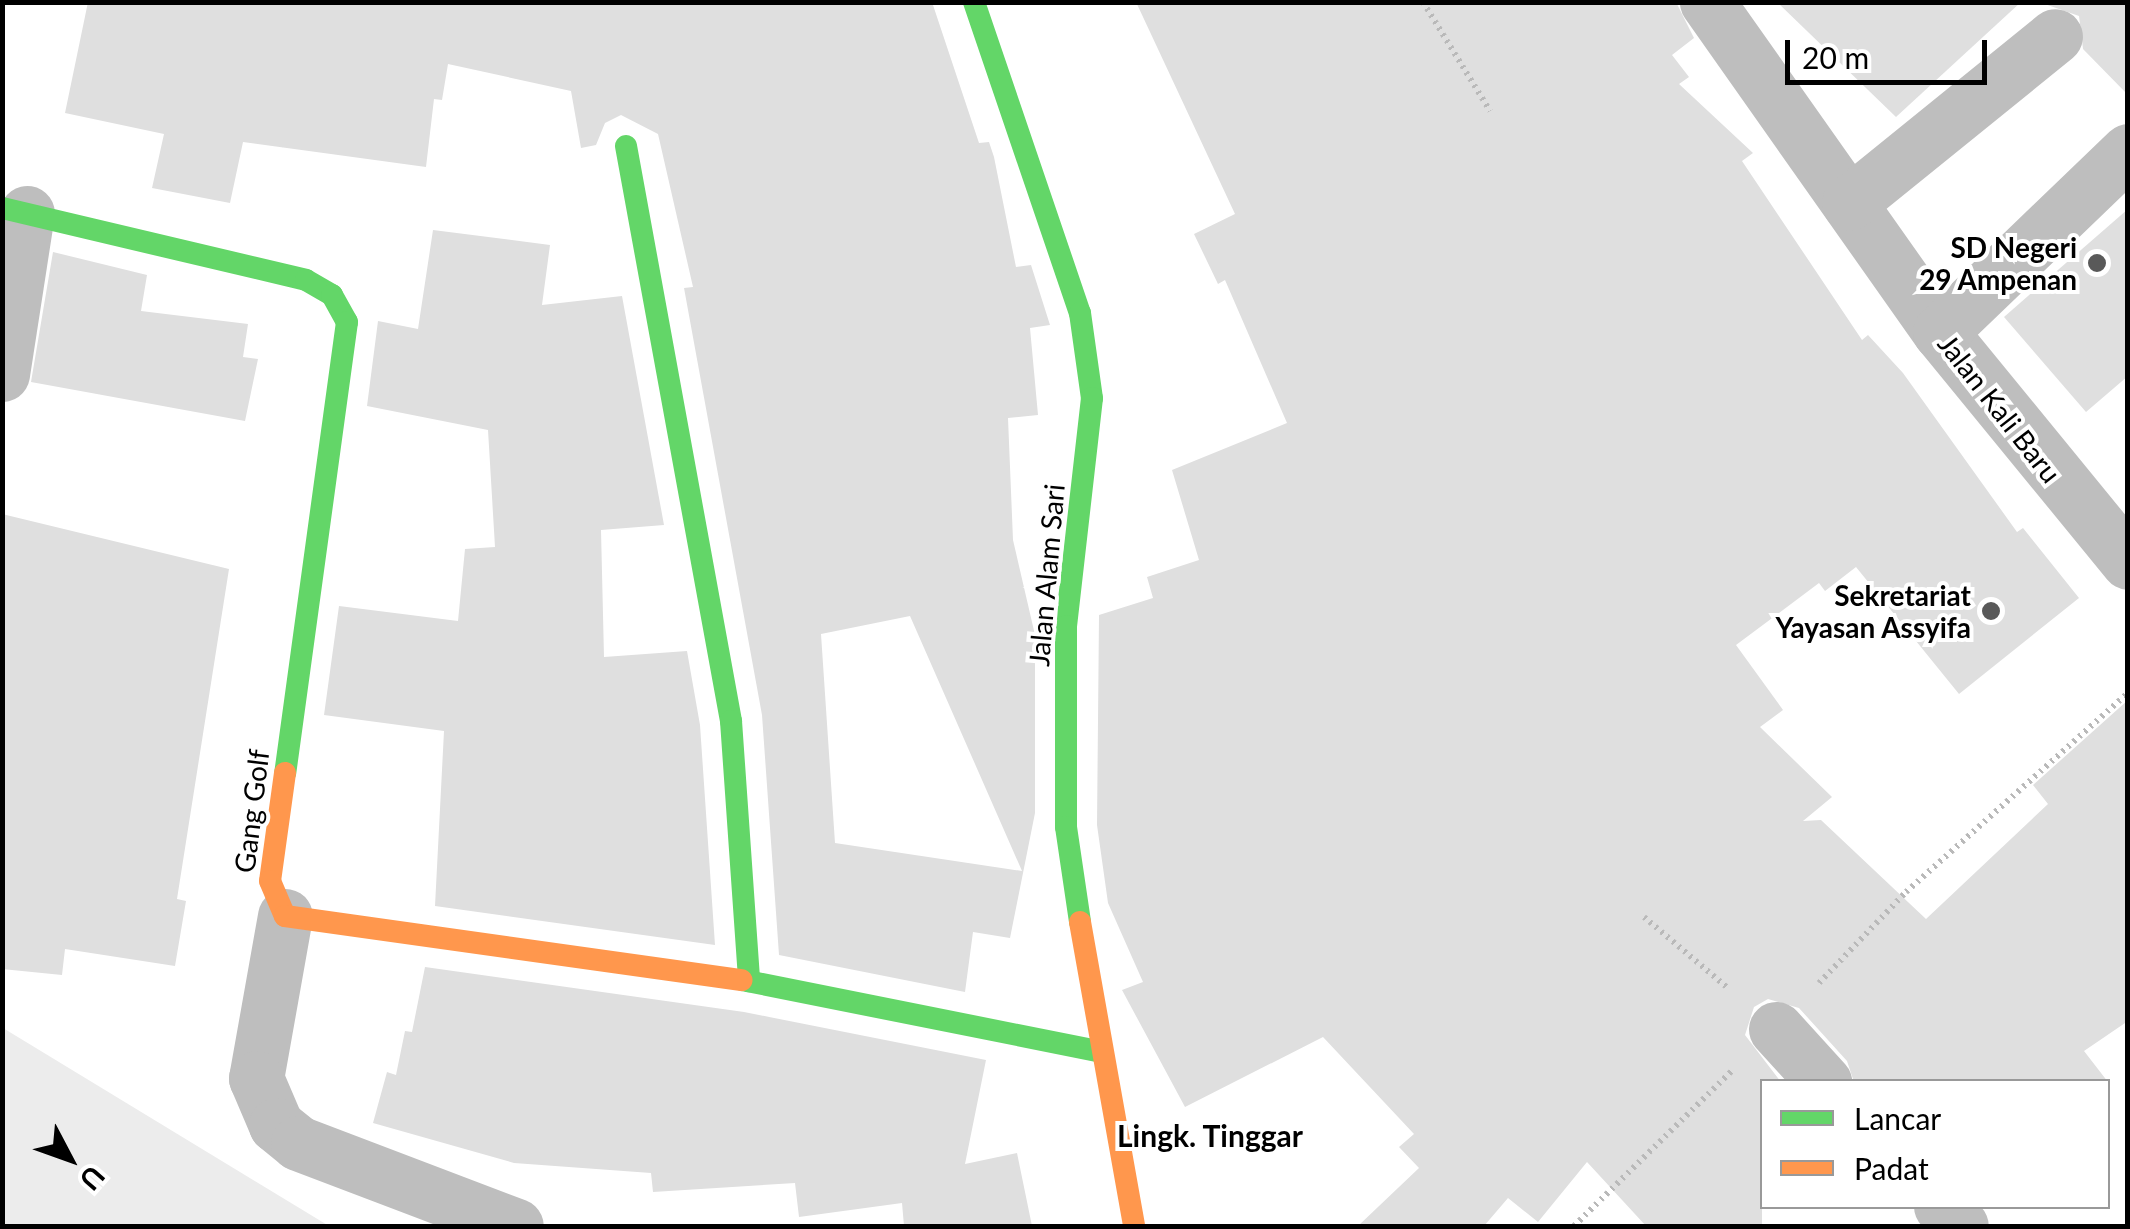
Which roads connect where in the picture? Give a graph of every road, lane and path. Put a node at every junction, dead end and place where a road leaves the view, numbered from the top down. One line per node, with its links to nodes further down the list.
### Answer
1 (974, 2): 18 (street, Jalan Alam Sari)
2 (1423, 2): 5 (path)
3 (1707, 2): 8 (street, Jalan Kali Baru)
4 (2055, 36): 8 (street)
5 (1490, 110)
6 (626, 146): 16 (street)
7 (2128, 151): 10 (street)
8 (1850, 203): 10 (street, Jalan Kali Baru)
9 (14, 210): 11 (street); 14 (street, Gang Golf)
10 (1940, 332): 12 (street, Jalan Kali Baru)
11 (2, 374)
12 (2128, 562)
13 (2128, 693): 17 (path)
14 (285, 916): 16 (street); 20 (street)
15 (1644, 917): 17 (path)
16 (750, 982): 18 (street)
17 (1776, 1028): 19 (street); 22 (path)
18 (1098, 1050): 21 (street, Jalan Alam Sari)
19 (1821, 1079)
20 (516, 1226)
21 (1134, 1226)
22 (1574, 1226)

